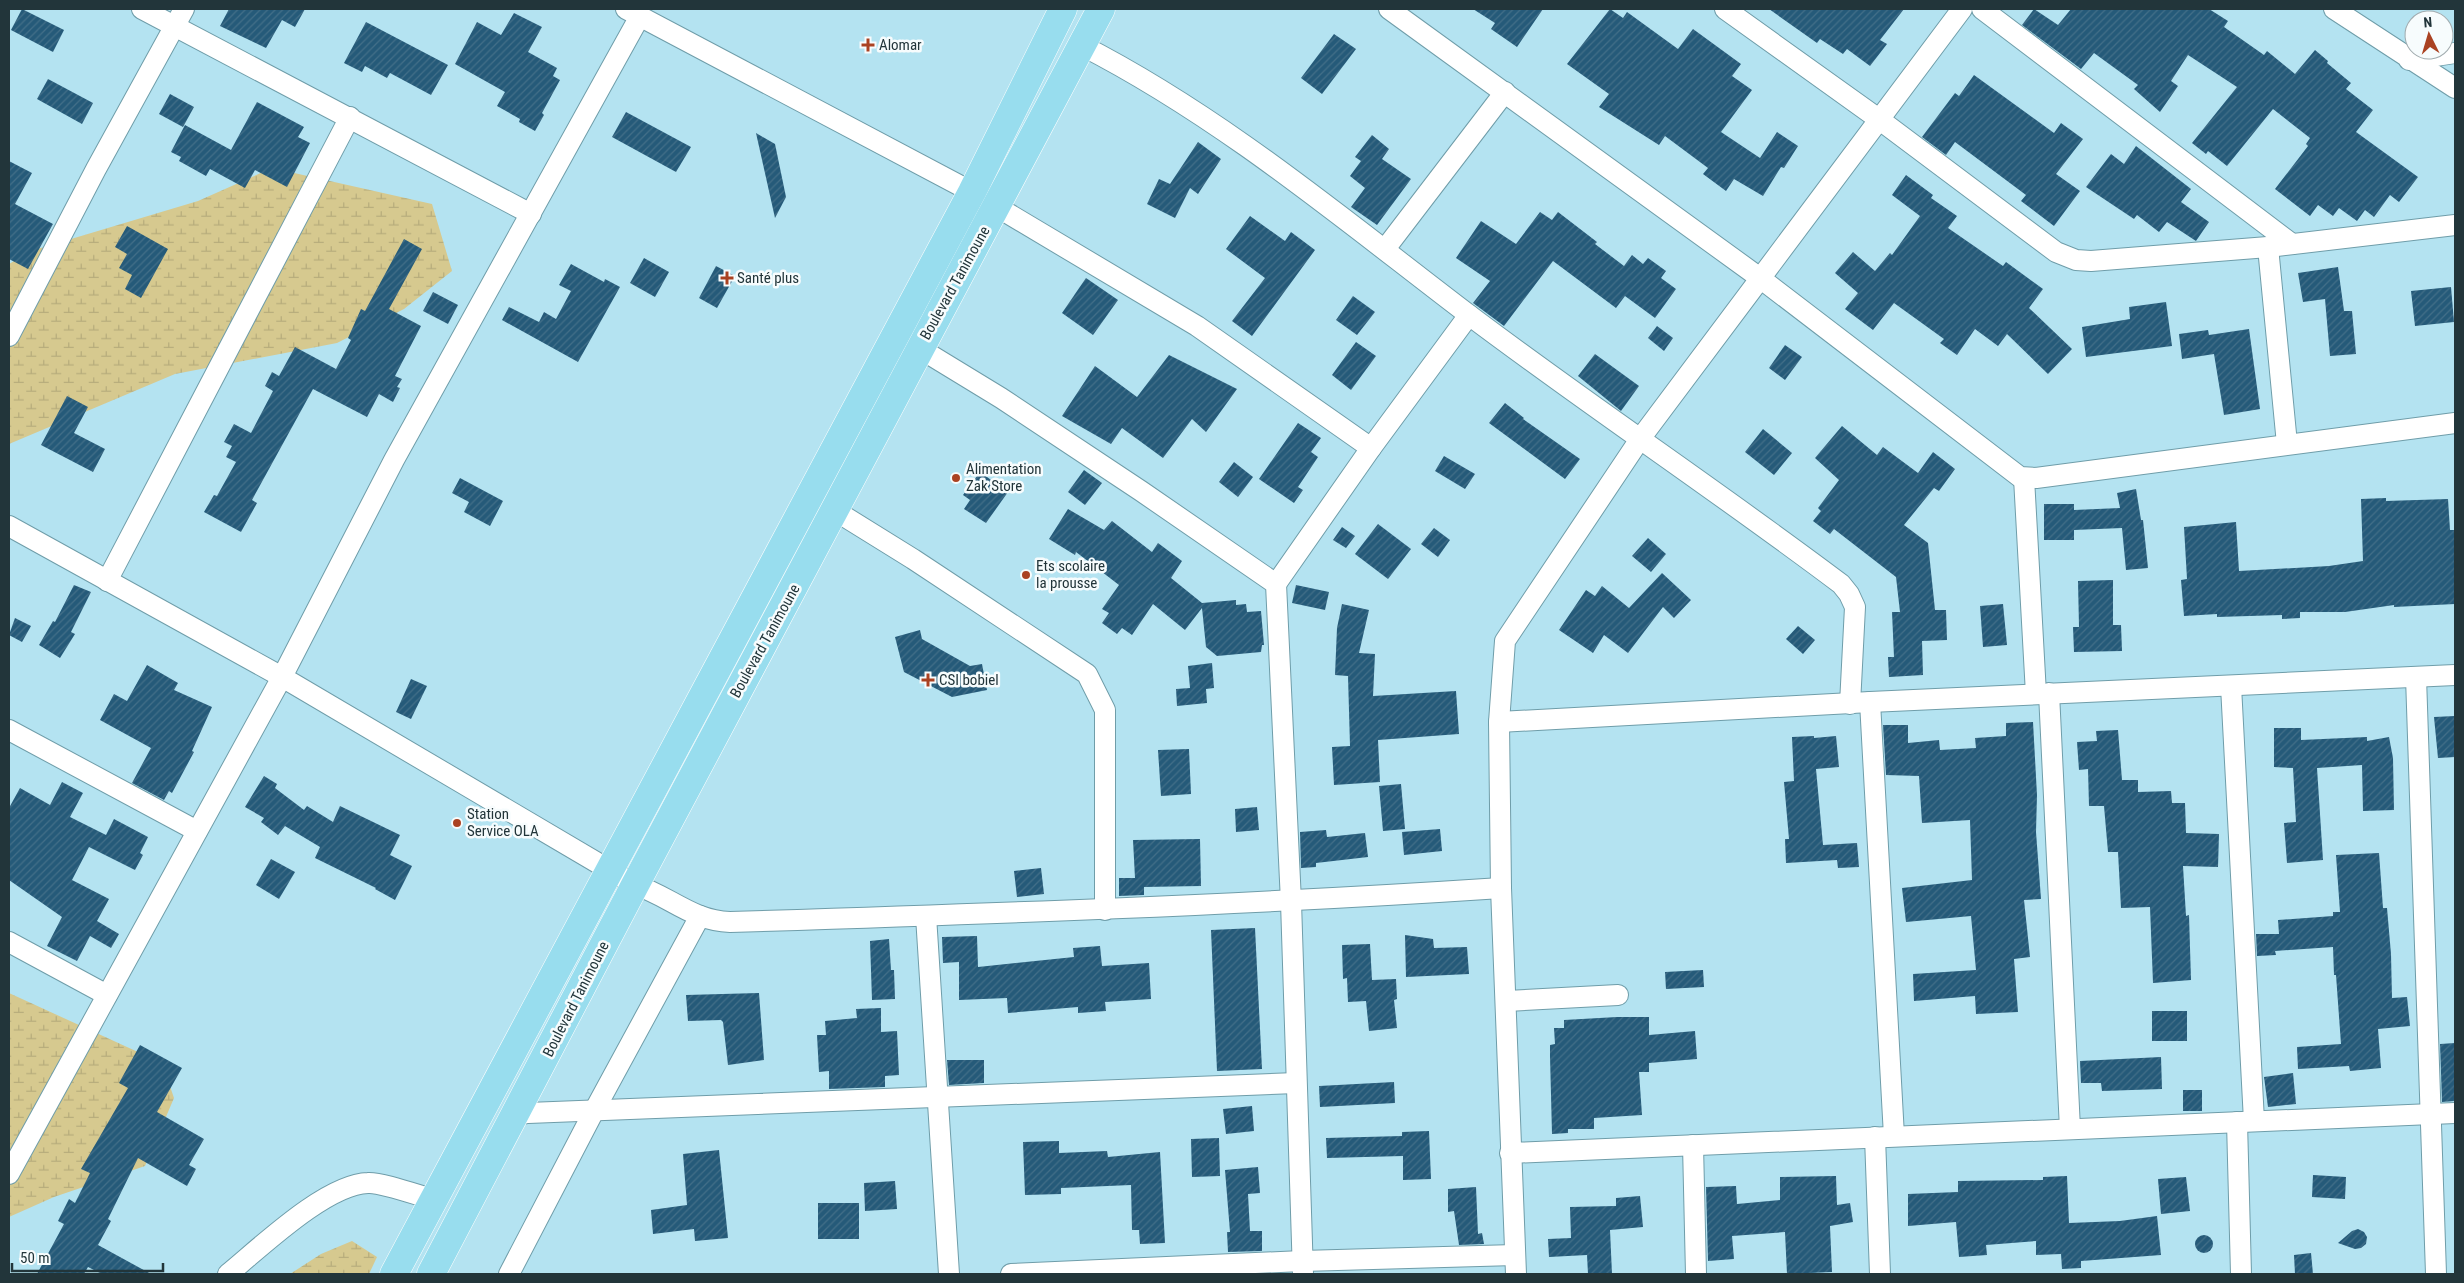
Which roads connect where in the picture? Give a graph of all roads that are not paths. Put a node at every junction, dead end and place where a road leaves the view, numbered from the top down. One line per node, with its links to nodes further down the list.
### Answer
1 (142, 9): 11 (street)
2 (184, 9): 11 (street)
3 (1063, 9): 19 (main road, Boulevard Tanimoune)
4 (1101, 9): 12 (main road, Boulevard Tanimoune)
5 (1388, 9): 16 (street)
6 (1725, 9): 18 (street)
7 (1962, 9): 18 (street)
8 (1982, 9): 23 (street)
9 (2334, 9): 13 (street)
10 (633, 12): 19 (street); 21 (street)
11 (174, 28): 17 (street); 28 (street)
12 (1082, 45): 20 (main road, Boulevard Tanimoune); 25 (street)
13 (2404, 57)
14 (2409, 60): 15 (street)
15 (2455, 88)
16 (1505, 92): 25 (street); 26 (street)
17 (350, 117): 21 (street); 37 (street)
18 (1880, 120): 24 (street); 26 (street)
19 (972, 192): 20 (street); 49 (main road, Boulevard Tanimoune)
20 (996, 208): 29 (main road, Boulevard Tanimoune); 33 (street)
21 (531, 214): 40 (street)
22 (2455, 225): 23 (street)
23 (2292, 244): 24 (street)
24 (2268, 247): 32 (street)
25 (1385, 249): 27 (street)
26 (1760, 278): 31 (street); 34 (street)
27 (1469, 315): 31 (street); 33 (street)
28 (9, 336)
29 (919, 348): 35 (main road, Boulevard Tanimoune); 38 (street)
30 (2455, 423): 32 (street)
31 (1640, 438): 45 (street); 46 (street)
32 (2287, 444): 34 (street)
33 (1371, 448): 38 (street)
34 (2024, 478): 43 (street)
35 (834, 510): 50 (main road, Boulevard Tanimoune); 53 (street)
36 (9, 526): 37 (street)
37 (107, 581): 40 (street)
38 (1276, 584): 52 (street)
39 (2455, 675): 41 (street)
40 (282, 677): 48 (street); 49 (street)
41 (2416, 677): 42 (street); 64 (street)
42 (2231, 686): 43 (street); 66 (street)
43 (2043, 694): 44 (street); 67 (street)
44 (1870, 702): 45 (street); 68 (street)
45 (1850, 704): 46 (street)
46 (1498, 722): 51 (street)
47 (9, 730): 48 (street)
48 (197, 831): 57 (street)
49 (609, 869): 50 (street); 72 (main road, Boulevard Tanimoune)
50 (635, 885): 54 (street); 65 (main road, Boulevard Tanimoune)
51 (1501, 888): 52 (street); 59 (street)
52 (1291, 902): 53 (street); 60 (street)
53 (1105, 910): 55 (street)
54 (700, 916): 55 (street); 62 (street)
55 (926, 916): 61 (street)
56 (9, 942): 57 (street)
57 (107, 995): 71 (street)
58 (1618, 995): 59 (street)
59 (1507, 1001): 70 (street)
60 (1296, 1083): 61 (street); 74 (street)
61 (938, 1098): 62 (street); 80 (street)
62 (594, 1110): 65 (street); 79 (street)
63 (2455, 1113): 64 (street)
64 (2430, 1114): 66 (street); 85 (street)
65 (516, 1115): 78 (main road, Boulevard Tanimoune)
66 (2246, 1121): 67 (street); 84 (street)
67 (2070, 1129): 68 (street)
68 (1885, 1137): 69 (street); 83 (street)
69 (1692, 1145): 70 (street); 82 (street)
70 (1510, 1153): 73 (street)
71 (9, 1174)
72 (435, 1200): 76 (street); 77 (main road, Boulevard Tanimoune)
73 (1515, 1264): 74 (street)
74 (1302, 1268): 75 (street)
75 (1123, 1272): 81 (street)
76 (228, 1274)
77 (394, 1274)
78 (432, 1274)
79 (509, 1274)
80 (949, 1274)
81 (1012, 1274)
82 (1696, 1274)
83 (1880, 1274)
84 (2241, 1274)
85 (2436, 1274)

